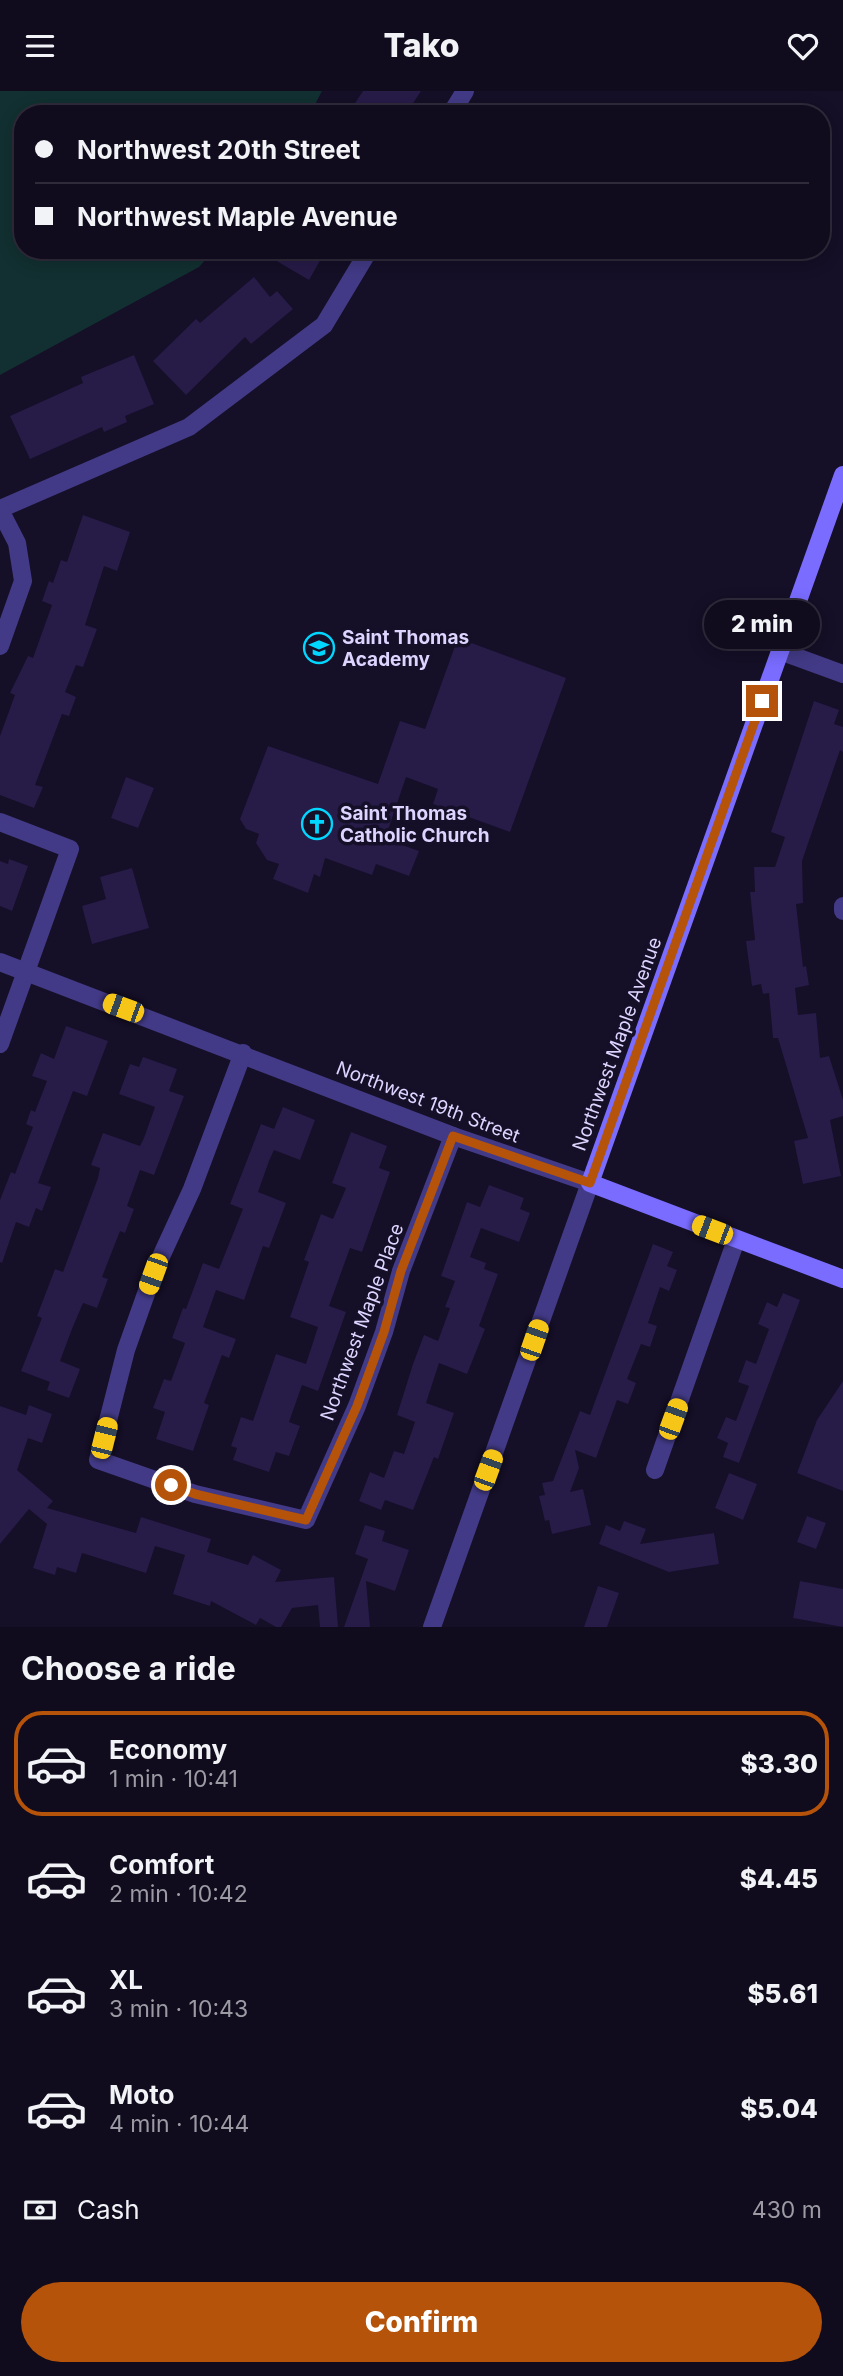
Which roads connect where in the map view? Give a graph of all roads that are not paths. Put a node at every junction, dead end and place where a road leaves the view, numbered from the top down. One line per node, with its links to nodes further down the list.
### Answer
1 (364, 259): 3 (street)
2 (843, 475): 5 (main road, Northwest Maple Avenue)
3 (0, 509): 4 (street)
4 (0, 646)
5 (780, 651): 6 (street); 13 (main road, Northwest Maple Avenue)
6 (843, 674)
7 (0, 822): 9 (street)
8 (0, 962): 9 (street, Northwest 19th Street)
9 (27, 972): 10 (street); 11 (street, Northwest 19th Street)
10 (0, 1044)
11 (243, 1053): 12 (street, Northwest 19th Street); 12 (street, Northwest Maple Place)
12 (453, 1136): 13 (street, Northwest 19th Street)
13 (590, 1183): 14 (main road, Northwest 19th Street); 17 (street, Northwest Maple Avenue)
14 (736, 1240): 15 (main road, Northwest 19th Street); 16 (street)
15 (843, 1279)
16 (655, 1470)
17 (432, 1627)

